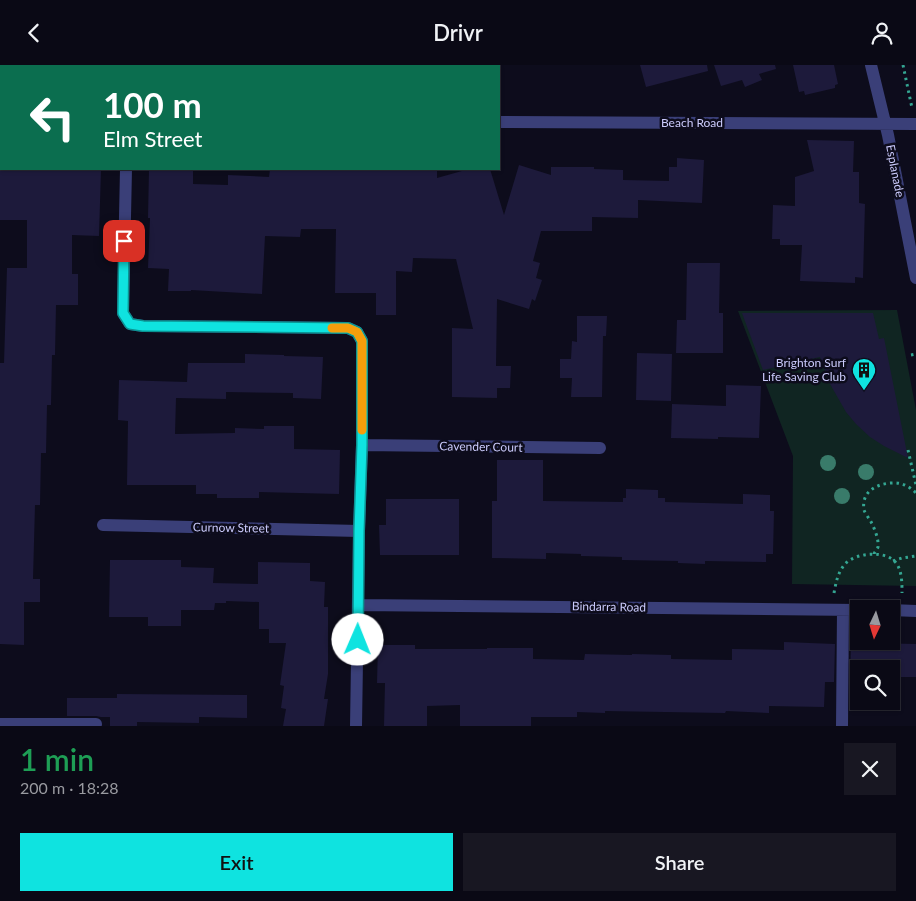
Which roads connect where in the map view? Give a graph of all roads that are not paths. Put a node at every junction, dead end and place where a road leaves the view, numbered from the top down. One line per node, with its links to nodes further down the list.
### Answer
1 (871, 65): 3 (street, Esplanade)
2 (500, 122): 3 (street, Beach Road)
3 (885, 124): 4 (street, Beach Road); 6 (street, Esplanade)
4 (916, 124)
5 (126, 170): 7 (street)
6 (916, 278)
7 (362, 445): 8 (street, Cavender Court); 10 (street)
8 (600, 448)
9 (103, 525): 10 (street, Curnow Street)
10 (359, 531): 11 (street)
11 (359, 605): 12 (street, Bindarra Road); 18 (street)
12 (843, 610): 13 (street, Bindarra Road); 19 (street)
13 (850, 610)
14 (900, 610): 15 (street)
15 (916, 611)
16 (0, 724): 17 (street)
17 (96, 724)
18 (356, 726)
19 (842, 726)

